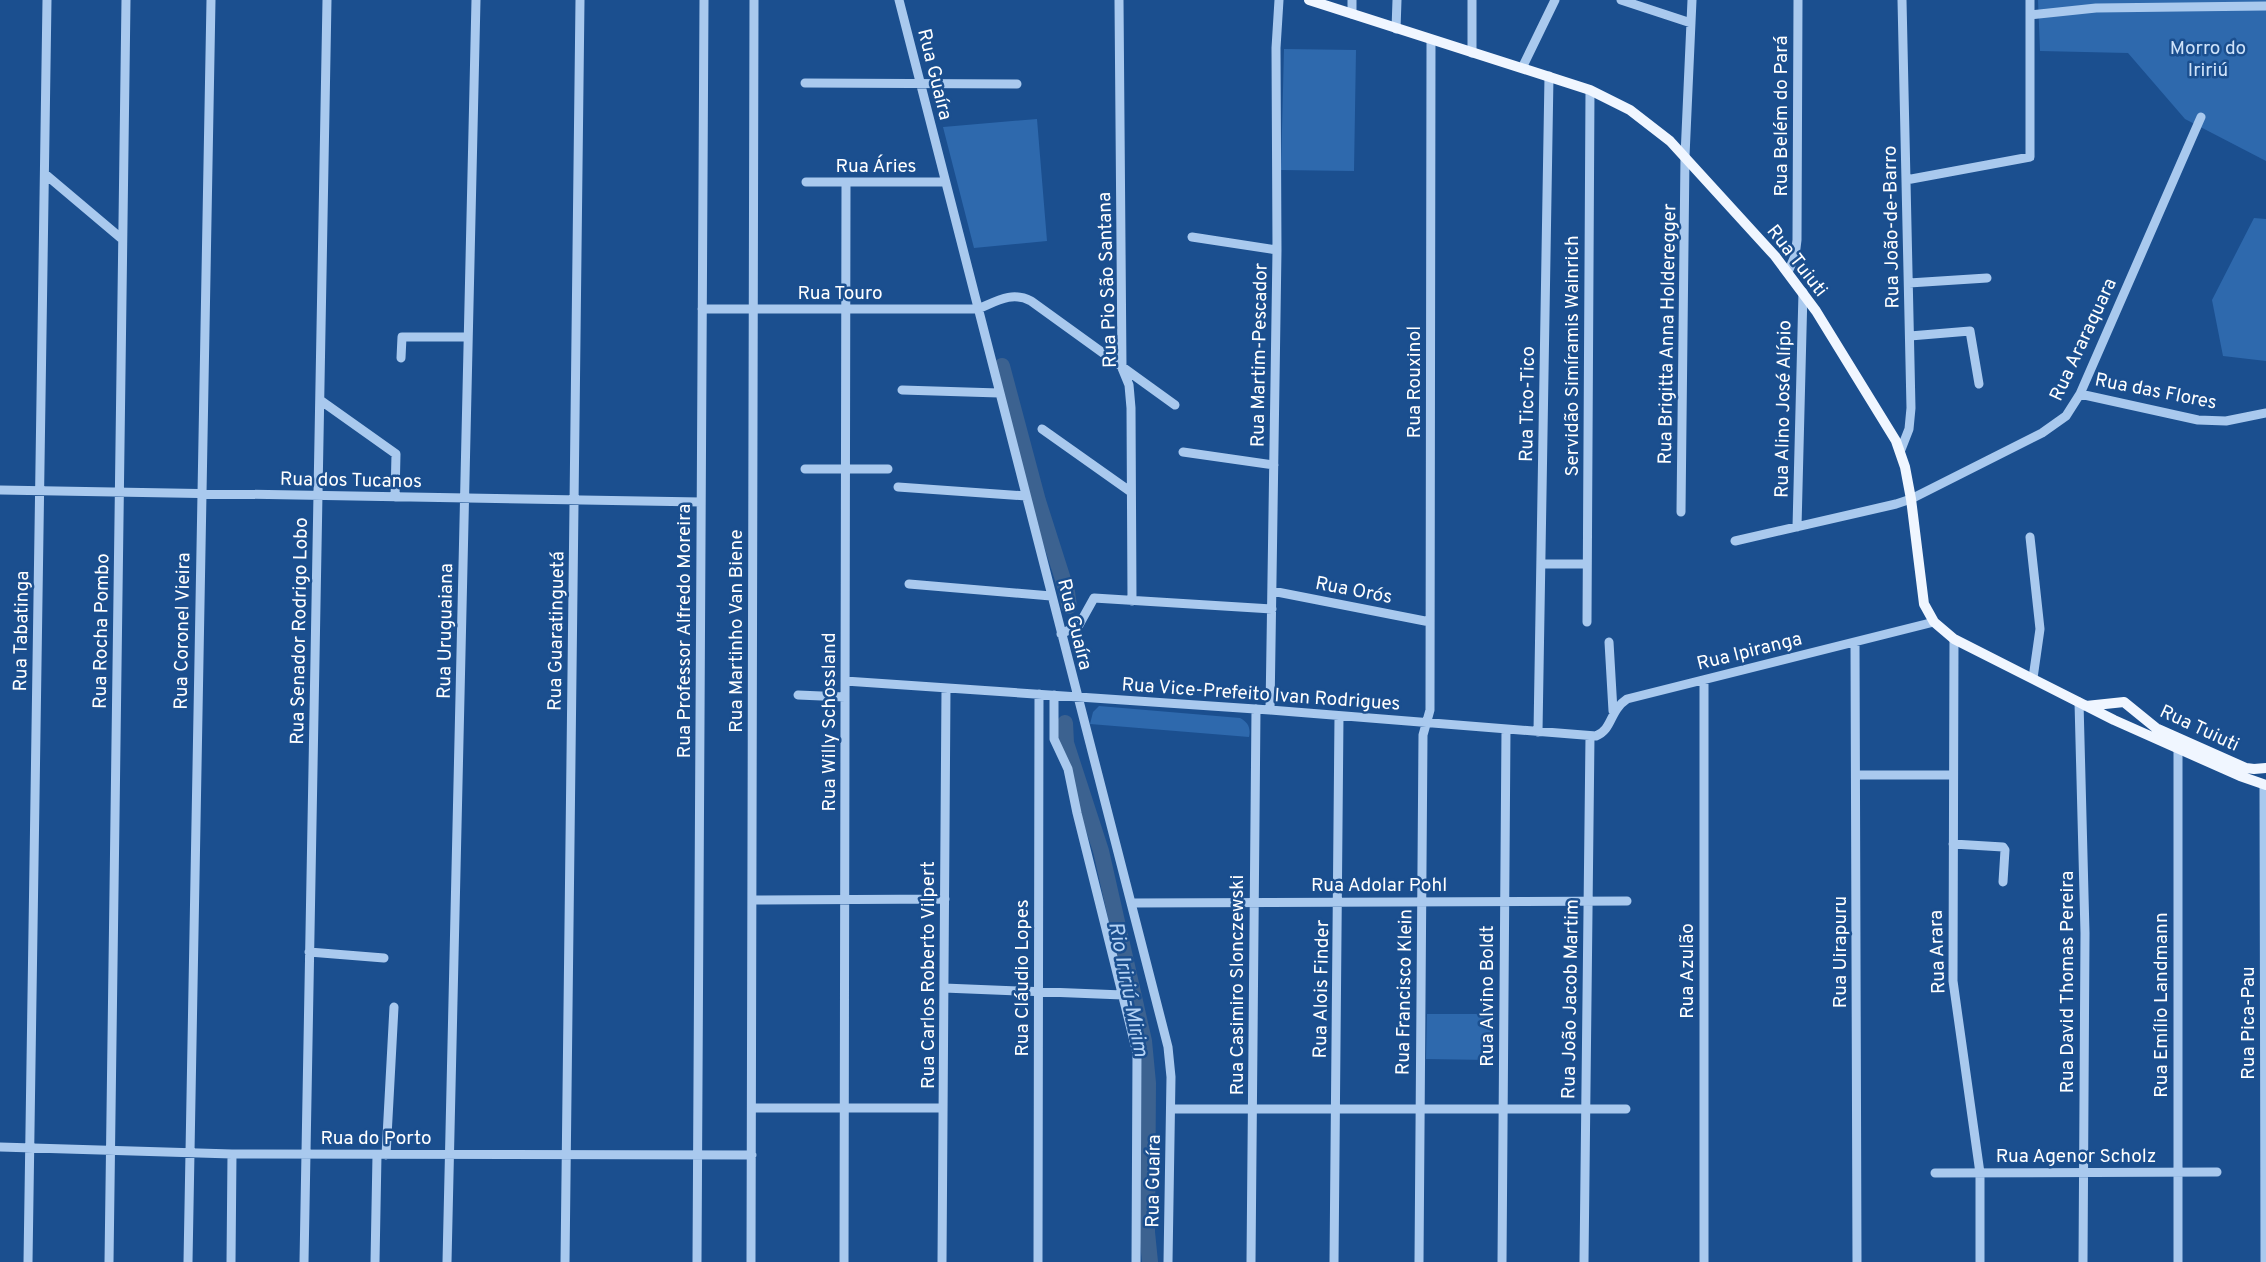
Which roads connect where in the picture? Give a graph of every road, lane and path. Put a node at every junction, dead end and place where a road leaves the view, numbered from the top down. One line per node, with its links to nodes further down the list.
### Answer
1 (47, 0): 37 (street, Rua Tabatinga)
2 (126, 0): 43 (street, Rua Rocha Pombo)
3 (211, 0): 76 (street, Rua Coronel Vieira)
4 (327, 0): 61 (street, Rua Senador Rodrigo Lobo)
5 (476, 0): 54 (street, Rua Uruguaiana)
6 (580, 0): 82 (street, Rua Guaratinguetá)
7 (704, 0): 49 (street, Rua Professor Alfredo Moreira)
8 (754, 0): 50 (street, Rua Martinho Van Biene)
9 (899, 0): 32 (street, Rua Guaíra)
10 (1119, 0): 56 (street, Rua Pio São Santana)
11 (1279, 0): 44 (street, Rua Martim-Pescador)
12 (1309, 0): 23 (main road, Rua Tuiuti)
13 (1352, 0): 23 (street)
14 (1396, 0): 26 (street)
15 (1472, 0): 28 (street)
16 (1555, 0): 29 (street)
17 (1621, 0): 25 (street)
18 (1692, 0): 25 (street, Rua Brigitta Anna Holderegger)
19 (1798, 0): 45 (street, Rua Belém do Pará)
20 (1902, 0): 38 (street, Rua João-de-Barro)
21 (2030, 0): 24 (street)
22 (2266, 6): 24 (street)
23 (1352, 14): 26 (main road, Rua Tuiuti)
24 (2030, 15): 38 (street)
25 (1691, 23): 36 (street, Rua Brigitta Anna Holderegger)
26 (1396, 29): 27 (main road, Rua Tuiuti)
27 (1431, 40): 28 (main road, Rua Tuiuti); 95 (street, Rua Rouxinol)
28 (1472, 53): 29 (main road, Rua Tuiuti)
29 (1522, 68): 30 (main road, Rua Tuiuti)
30 (1549, 76): 34 (main road, Rua Tuiuti); 88 (street, Rua Tico-Tico)
31 (804, 83): 32 (street)
32 (920, 83): 33 (street); 41 (street, Rua Guaíra)
33 (1017, 84)
34 (1590, 90): 36 (main road, Rua Tuiuti); 89 (street, Servidão Simíramis Wainrich)
35 (2201, 117): 60 (street, Rua Araraquara)
36 (1685, 156): 45 (main road, Rua Tuiuti); 84 (street, Rua Brigitta Anna Holderegger)
37 (45, 174): 43 (street); 73 (street, Rua Tabatinga)
38 (1906, 180): 47 (street, Rua João-de-Barro)
39 (806, 182): 40 (street, Rua Áries)
40 (846, 182): 41 (street, Rua Áries); 51 (street, Rua Willy Schossland)
41 (946, 182): 52 (street, Rua Guaíra)
42 (1192, 237): 44 (street)
43 (122, 239): 74 (street, Rua Rocha Pombo)
44 (1276, 250): 67 (street, Rua Martim-Pescador)
45 (1788, 272): 48 (main road, Rua Tuiuti)
46 (1987, 278): 47 (street)
47 (1909, 283): 53 (street, Rua João-de-Barro)
48 (1803, 292): 66 (main road, Rua Tuiuti); 85 (street, Rua Alino José Alípio)
49 (702, 309): 50 (street, Rua Touro); 83 (street, Rua Professor Alfredo Moreira)
50 (754, 309): 51 (street, Rua Touro); 129 (street, Rua Martinho Van Biene)
51 (846, 309): 52 (street, Rua Touro); 69 (street, Rua Willy Schossland)
52 (978, 309): 56 (street); 59 (street, Rua Guaíra)
53 (1910, 336): 57 (street); 66 (street, Rua João-de-Barro)
54 (468, 337): 55 (street); 80 (street, Rua Uruguaiana)
55 (401, 358)
56 (1122, 368): 62 (street); 75 (street, Rua Pio São Santana)
57 (1979, 384)
58 (902, 390): 59 (street)
59 (999, 393): 78 (street, Rua Guaíra)
60 (2080, 394): 63 (street, Rua das Flores); 81 (street, Rua Araraquara)
61 (320, 400): 77 (street, Rua Senador Rodrigo Lobo); 79 (street)
62 (1175, 405)
63 (2266, 414)
64 (1042, 429): 75 (street)
65 (1183, 452): 67 (street)
66 (1900, 452): 81 (main road, Rua Tuiuti)
67 (1274, 465): 91 (street, Rua Martim-Pescador)
68 (805, 469): 69 (street)
69 (846, 469): 70 (street); 104 (street, Rua Willy Schossland)
70 (888, 470)
71 (898, 487): 78 (street)
72 (0, 490): 73 (street, Rua dos Tucanos)
73 (40, 491): 74 (street, Rua dos Tucanos); 156 (street, Rua Tabatinga)
74 (119, 492): 76 (street, Rua dos Tucanos); 157 (street, Rua Rocha Pombo)
75 (1131, 492): 93 (street, Rua Pio São Santana)
76 (201, 494): 77 (street, Rua dos Tucanos); 158 (street, Rua Coronel Vieira)
77 (318, 496): 79 (street, Rua dos Tucanos); 139 (street, Rua Senador Rodrigo Lobo)
78 (1026, 496): 92 (street, Rua Guaíra)
79 (396, 497): 80 (street, Rua dos Tucanos)
80 (464, 498): 82 (street, Rua dos Tucanos); 162 (street, Rua Uruguaiana)
81 (1911, 499): 85 (street, Rua Araraquara); 97 (main road, Rua Tuiuti)
82 (574, 500): 83 (street, Rua dos Tucanos); 163 (street, Rua Guaratinguetá)
83 (701, 502): 164 (street, Rua Professor Alfredo Moreira)
84 (1681, 512)
85 (1797, 527): 87 (street, Rua Araraquara)
86 (2030, 537): 102 (street)
87 (1735, 541)
88 (1541, 564): 89 (street); 120 (street, Rua Tico-Tico)
89 (1587, 564): 96 (street, Servidão Simíramis Wainrich)
90 (909, 584): 92 (street)
91 (1272, 591): 94 (street, Rua Martim-Pescador); 95 (street, Rua Orós)
92 (1051, 596): 98 (street, Rua Guaíra)
93 (1132, 601): 94 (street); 98 (street)
94 (1272, 609): 114 (street, Rua Martim-Pescador)
95 (1430, 622): 118 (street, Rua Rouxinol)
96 (1587, 622)
97 (1934, 622): 99 (main road, Rua Tuiuti); 101 (street, Rua Ipiranga)
98 (1061, 634): 110 (street, Rua Guaíra)
99 (1954, 639): 102 (main road, Rua Tuiuti); 125 (street, Rua Arara)
100 (1609, 642): 115 (street)
101 (1855, 642): 103 (street, Rua Ipiranga); 124 (street, Rua Uirapuru)
102 (2033, 678): 112 (main road, Rua Tuiuti)
103 (1704, 680): 115 (street, Rua Ipiranga); 191 (street, Rua Azulão)
104 (845, 681): 105 (street, Rua Vice-Prefeito Ivan Rodrigues); 109 (street, Rua Willy Schossland)
105 (946, 688): 106 (street, Rua Vice-Prefeito Ivan Rodrigues); 131 (street, Rua Carlos Roberto Vilpert)
106 (1040, 694): 108 (street, Rua Vice-Prefeito Ivan Rodrigues); 142 (street, Rua Cláudio Lopes)
107 (798, 695): 109 (street)
108 (1054, 695): 110 (street, Rua Vice-Prefeito Ivan Rodrigues); 143 (street)
109 (845, 697): 130 (street, Rua Willy Schossland)
110 (1077, 697): 113 (street, Rua Vice-Prefeito Ivan Rodrigues); 138 (street, Rua Guaíra)
111 (2120, 701): 112 (main road); 117 (main road); 123 (main road, Rua Tuiuti)
112 (2082, 704): 117 (main road, Rua Tuiuti); 166 (street, Rua David Thomas Pereira)
113 (1256, 709): 114 (street, Rua Vice-Prefeito Ivan Rodrigues); 135 (street, Rua Casimiro Slonczewski)
114 (1270, 710): 116 (street, Rua Vice-Prefeito Ivan Rodrigues)
115 (1613, 711): 121 (street, Rua Ipiranga)
116 (1339, 716): 118 (street, Rua Vice-Prefeito Ivan Rodrigues); 136 (street, Rua Alois Finder)
117 (2114, 720): 122 (main road, Rua Tuiuti)
118 (1425, 723): 119 (street, Rua Vice-Prefeito Ivan Rodrigues); 137 (street, Rua Francisco Klein)
119 (1506, 729): 120 (street, Rua Vice-Prefeito Ivan Rodrigues); 132 (street, Rua Alvino Boldt)
120 (1538, 732): 121 (street, Rua Vice-Prefeito Ivan Rodrigues)
121 (1590, 736): 133 (street, Rua João Jacob Martim)
122 (2178, 748): 126 (main road, Rua Tuiuti); 167 (street, Rua Emílio Landmann)
123 (2266, 768)
124 (1857, 775): 125 (street); 192 (street, Rua Uirapuru)
125 (1953, 775): 127 (street, Rua Arara)
126 (2265, 785): 196 (street, Rua Pica-Pau)
127 (1953, 844): 128 (street); 170 (street, Rua Arara)
128 (2003, 882)
129 (752, 900): 130 (street); 145 (street, Rua Martinho Van Biene)
130 (845, 900): 131 (street); 146 (street, Rua Willy Schossland)
131 (945, 900): 141 (street, Rua Carlos Roberto Vilpert)
132 (1504, 901): 133 (street, Rua Adolar Pohl); 137 (street, Rua Adolar Pohl); 152 (street, Rua Alvino Boldt)
133 (1588, 901): 134 (street, Rua Adolar Pohl); 153 (street, Rua João Jacob Martim)
134 (1627, 901)
135 (1254, 902): 136 (street, Rua Adolar Pohl); 138 (street, Rua Adolar Pohl); 149 (street, Rua Casimiro Slonczewski)
136 (1338, 902): 137 (street, Rua Adolar Pohl); 150 (street, Rua Alois Finder)
137 (1422, 902): 151 (street, Rua Francisco Klein)
138 (1131, 903): 148 (street, Rua Guaíra)
139 (309, 952): 140 (street); 160 (street, Rua Senador Rodrigo Lobo)
140 (384, 958)
141 (944, 988): 142 (street); 147 (street, Rua Carlos Roberto Vilpert)
142 (1039, 992): 143 (street); 183 (street, Rua Cláudio Lopes)
143 (1123, 995): 184 (street)
144 (394, 1007): 161 (street)
145 (752, 1108): 146 (street); 165 (street, Rua Martinho Van Biene)
146 (845, 1108): 147 (street); 181 (street, Rua Willy Schossland)
147 (943, 1108): 182 (street, Rua Carlos Roberto Vilpert)
148 (1171, 1109): 149 (street); 185 (street, Rua Guaíra)
149 (1253, 1109): 150 (street); 186 (street, Rua Casimiro Slonczewski)
150 (1336, 1109): 151 (street); 187 (street, Rua Alois Finder)
151 (1420, 1109): 152 (street); 188 (street, Rua Francisco Klein)
152 (1503, 1109): 153 (street); 189 (street, Rua Alvino Boldt)
153 (1586, 1109): 154 (street); 190 (street, Rua João Jacob Martim)
154 (1626, 1109)
155 (0, 1147): 156 (street, Rua do Porto)
156 (30, 1148): 157 (street, Rua do Porto); 171 (street, Rua Tabatinga)
157 (110, 1151): 158 (street, Rua do Porto); 172 (street, Rua Rocha Pombo)
158 (190, 1153): 159 (street, Rua do Porto); 173 (street, Rua Coronel Vieira)
159 (232, 1154): 160 (street, Rua do Porto); 174 (street)
160 (306, 1155): 161 (street, Rua do Porto); 175 (street, Rua Senador Rodrigo Lobo)
161 (381, 1155): 162 (street, Rua do Porto); 176 (street)
162 (449, 1155): 163 (street, Rua do Porto); 177 (street, Rua Uruguaiana)
163 (566, 1155): 164 (street, Rua do Porto); 178 (street, Rua Guaratinguetá)
164 (697, 1155): 165 (street, Rua do Porto); 179 (street, Rua Professor Alfredo Moreira)
165 (752, 1155): 180 (street, Rua Martinho Van Biene)
166 (2084, 1172): 167 (street, Rua Agenor Scholz); 170 (street, Rua Agenor Scholz); 194 (street, Rua David Thomas Pereira)
167 (2178, 1172): 168 (street, Rua Agenor Scholz); 195 (street, Rua Emílio Landmann)
168 (2217, 1172)
169 (1936, 1173): 170 (street, Rua Agenor Scholz)
170 (1980, 1173): 193 (street, Rua Arara)
171 (28, 1262)
172 (109, 1262)
173 (188, 1262)
174 (230, 1262)
175 (304, 1262)
176 (375, 1262)
177 (447, 1262)
178 (565, 1262)
179 (696, 1262)
180 (751, 1262)
181 (844, 1262)
182 (942, 1262)
183 (1038, 1262)
184 (1136, 1262)
185 (1168, 1262)
186 (1251, 1262)
187 (1334, 1262)
188 (1419, 1262)
189 (1502, 1262)
190 (1584, 1262)
191 (1704, 1262)
192 (1857, 1262)
193 (1980, 1262)
194 (2084, 1262)
195 (2178, 1262)
196 (2265, 1262)

